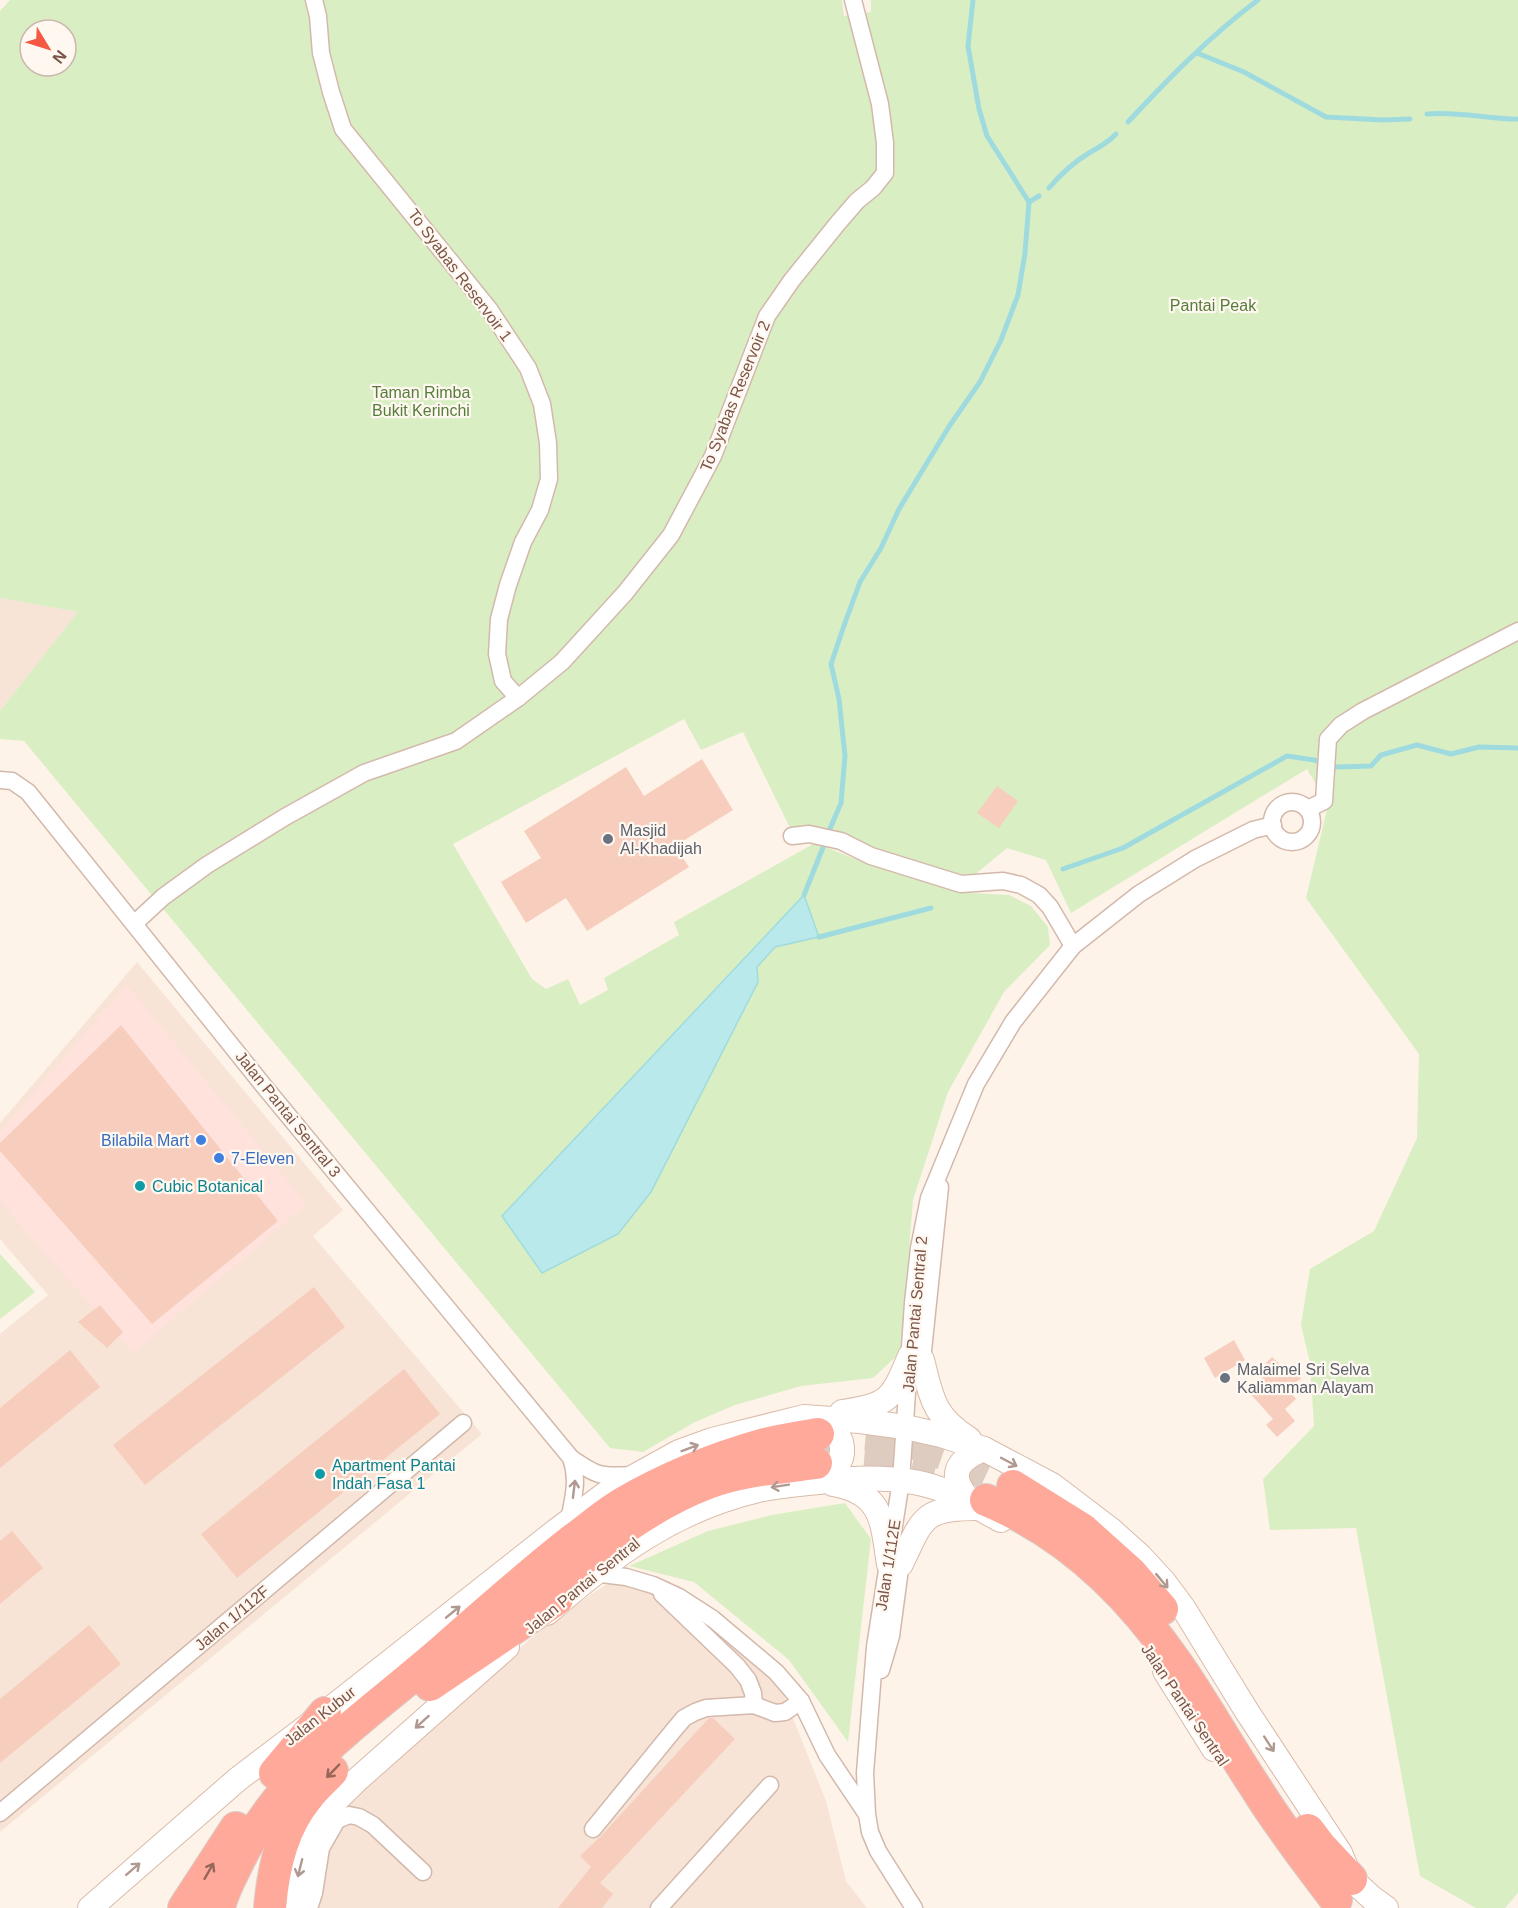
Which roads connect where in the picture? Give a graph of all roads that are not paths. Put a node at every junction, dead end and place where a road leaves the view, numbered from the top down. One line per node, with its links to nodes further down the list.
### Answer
1 (314, 0): 4 (street, To Syabas Reservoir 1)
2 (853, 0): 4 (street, To Syabas Reservoir 2)
3 (1518, 631): 6 (street)
4 (518, 698): 9 (street, To Syabas Reservoir 2)
5 (0, 780): 9 (street, Jalan Pantai Sentral 3)
6 (1308, 810): 7 (street); 7 (street)
7 (1273, 825): 10 (street, Jalan Pantai Sentral 2)
8 (792, 837): 10 (street)
9 (135, 923): 16 (street, Jalan Pantai Sentral 3)
10 (1073, 945): 11 (street, Jalan Pantai Sentral 2)
11 (916, 1358): 13 (street, Jalan Pantai Sentral 2); 14 (main road); 15 (main road)
12 (463, 1423): 29 (street, Jalan 1/112F)
13 (910, 1429): 14 (main road, Jalan Pantai Sentral); 15 (main road, Jalan Pantai Sentral); 18 (street, Jalan 1/112E)
14 (814, 1449): 17 (main road, Jalan Pantai Sentral, one-way to 14); 18 (main road, Jalan Pantai Sentral); 21 (main road); 22 (main road, Jalan Pantai Sentral, one-way to 22); 24 (highway)
15 (984, 1449): 19 (main road); 33 (main road, Jalan Pantai Sentral, one-way to 33)
16 (571, 1458): 17 (street, Jalan Pantai Sentral 3); 20 (street, one-way to 16)
17 (638, 1474): 20 (main road, Jalan Pantai Sentral)
18 (905, 1481): 19 (main road, Jalan Pantai Sentral); 21 (street, Jalan 1/112E)
19 (992, 1498): 21 (main road); 33 (highway)
20 (562, 1526): 24 (highway); 27 (main road, Jalan Kubur, one-way to 20)
21 (895, 1564): 30 (street, Jalan 1/112E)
22 (586, 1579): 23 (street); 24 (highway); 38 (main road, Jalan Pantai Sentral, one-way to 38)
23 (653, 1585): 25 (street); 26 (street)
24 (420, 1682): 36 (highway); 37 (highway, one-way to 37)
25 (801, 1701): 26 (street); 30 (street)
26 (754, 1705): 31 (street)
27 (325, 1713): 34 (main road, Jalan Kubur, one-way to 27); 35 (highway, one-way to 27)
28 (770, 1785): 40 (street)
29 (0, 1812)
30 (867, 1814): 41 (street, Jalan 1/112E)
31 (592, 1829)
32 (423, 1872): 39 (street)
33 (1343, 1896): 42 (main road, Jalan Pantai Sentral)
34 (90, 1908)
35 (184, 1908)
36 (219, 1908)
37 (270, 1908)
38 (290, 1908)
39 (309, 1908)
40 (659, 1908)
41 (914, 1908)
42 (1386, 1908)

